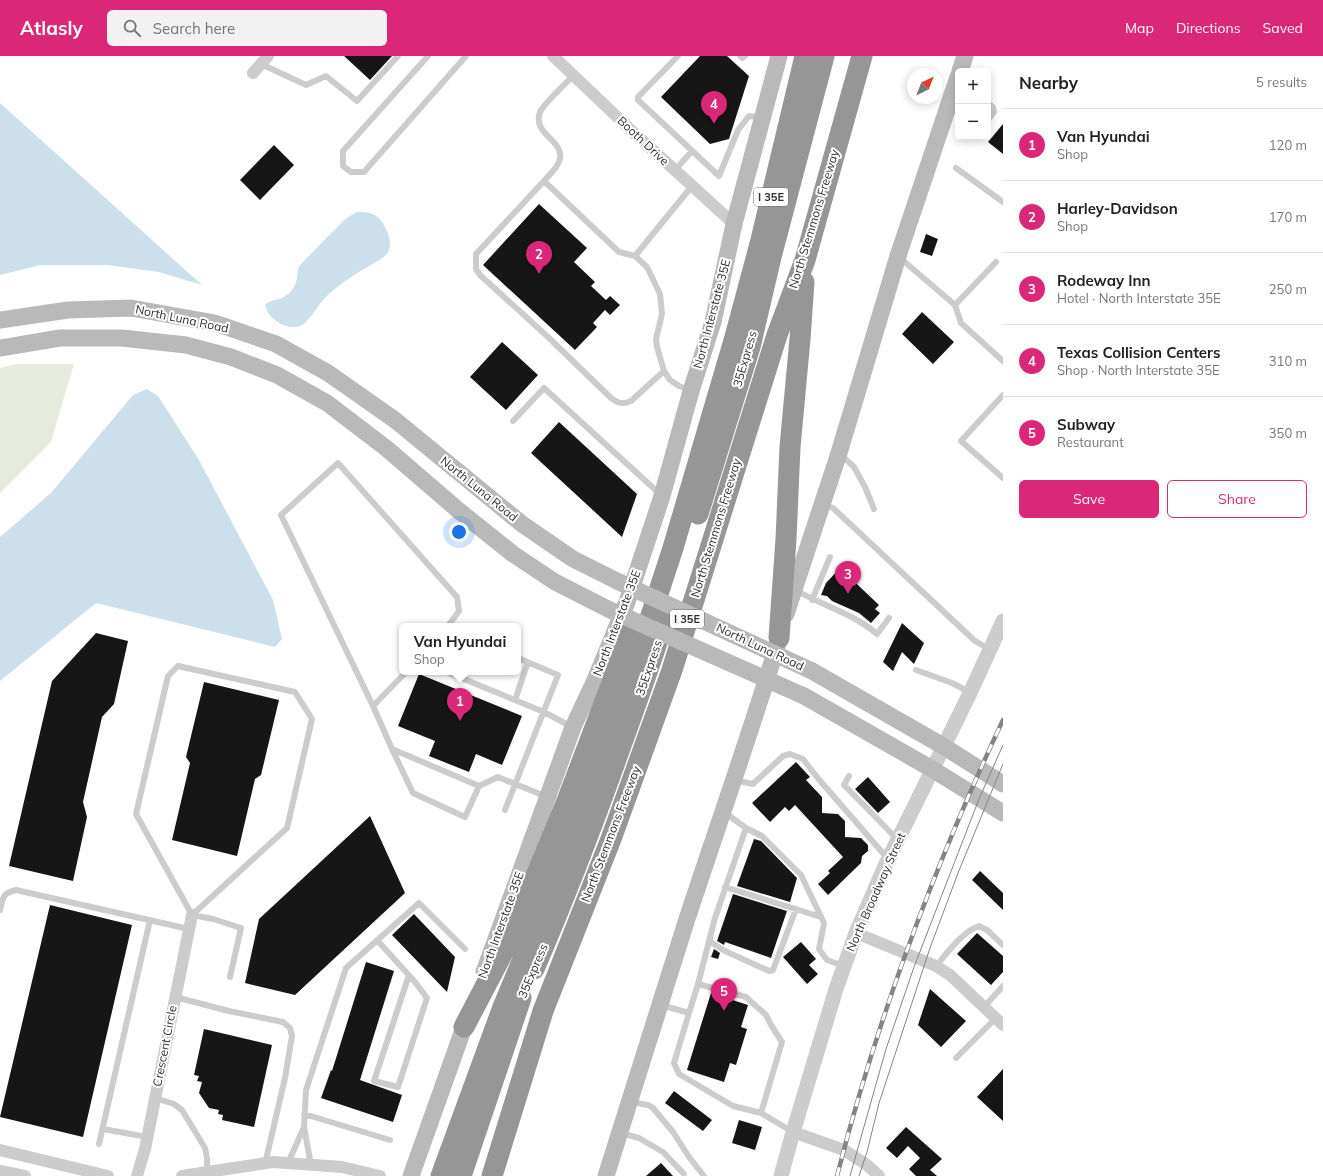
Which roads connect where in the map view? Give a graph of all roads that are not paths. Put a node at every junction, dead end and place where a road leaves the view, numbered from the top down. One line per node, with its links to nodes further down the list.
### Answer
1 (398, 56): 13 (lane)
2 (428, 56): 3 (lane)
3 (466, 56)
4 (553, 56): 15 (street, Booth Drive)
5 (678, 56): 20 (lane)
6 (740, 56): 7 (lane)
7 (744, 56)
8 (779, 56): 19 (main road, North Interstate 35E)
9 (805, 56): 44 (highway, I 35E)
10 (824, 56): 129 (highway, 35Express)
11 (862, 56): 29 (highway, North Stemmons Freeway / I 35E)
12 (965, 56): 14 (main road)
13 (261, 64)
14 (961, 68)
15 (574, 75): 22 (street, Booth Drive); 23 (lane)
16 (955, 87): 28 (main road)
17 (991, 106): 18 (lane)
18 (991, 116)
19 (763, 117): 20 (lane); 26 (main road, North Interstate 35E)
20 (692, 151): 22 (lane)
21 (956, 168): 25 (lane)
22 (675, 170): 24 (street, Booth Drive)
23 (544, 181): 27 (lane); 35 (lane)
24 (692, 186): 26 (street, Booth Drive); 27 (lane)
25 (1003, 202)
26 (734, 224): 36 (main road, North Interstate 35E)
27 (635, 256): 35 (lane)
28 (898, 256): 31 (lane); 39 (main road)
29 (805, 260): 51 (highway); 130 (highway, North Stemmons Freeway / I 35E)
30 (996, 262): 31 (lane)
31 (955, 304): 34 (lane)
32 (0, 320): 63 (main road, North Luna Road, bridge)
33 (0, 348): 65 (main road, North Luna Road, bridge)
34 (1003, 361)
35 (664, 371): 36 (lane)
36 (692, 391): 41 (main road, North Interstate 35E)
37 (1003, 395): 40 (lane)
38 (513, 421): 41 (lane)
39 (839, 453): 42 (main road); 43 (lane)
40 (1003, 478)
41 (662, 496): 62 (main road, North Interstate 35E)
42 (822, 504): 46 (main road); 52 (lane)
43 (874, 509)
44 (673, 548): 101 (highway); 128 (highway, I 35E)
45 (830, 557): 47 (lane)
46 (794, 589): 47 (lane); 51 (main road)
47 (812, 600): 48 (lane)
48 (889, 618)
49 (1003, 621): 52 (street, North Broadway Street)
50 (450, 623): 60 (lane)
51 (780, 638): 67 (main road)
52 (989, 649): 58 (street, North Broadway Street)
53 (521, 659): 54 (lane)
54 (528, 662): 59 (lane); 61 (lane)
55 (916, 670): 58 (lane)
56 (403, 675): 60 (lane)
57 (454, 675): 59 (lane)
58 (970, 693): 63 (street, North Broadway Street)
59 (515, 700): 61 (lane)
60 (374, 706): 64 (lane)
61 (544, 712): 62 (lane); 68 (lane)
62 (573, 727): 71 (main road, North Interstate 35E)
63 (943, 746): 65 (street, North Broadway Street); 69 (main road, North Luna Road)
64 (392, 749): 70 (lane); 70 (lane)
65 (932, 769): 74 (main road, North Luna Road); 76 (street, North Broadway Street)
66 (849, 776): 76 (lane)
67 (733, 780): 73 (main road); 77 (lane)
68 (515, 784): 70 (lane); 71 (lane); 72 (lane)
69 (1003, 784)
70 (479, 786)
71 (547, 798): 101 (main road, North Interstate 35E)
72 (504, 810)
73 (724, 811): 75 (lane); 97 (main road)
74 (1003, 812)
75 (746, 828): 78 (lane); 82 (lane)
76 (898, 840): 77 (street, North Broadway Street)
77 (889, 859): 85 (street, North Broadway Street)
78 (725, 887): 79 (lane); 87 (lane)
79 (796, 909): 82 (lane); 87 (lane)
80 (0, 910): 83 (lane)
81 (192, 915): 81 (lane); 84 (street, Crescent Circle); 93 (lane)
82 (821, 917): 91 (lane)
83 (150, 920): 84 (lane); 108 (lane)
84 (189, 930): 96 (street, Crescent Circle)
85 (856, 933): 90 (street); 91 (street, North Broadway Street)
86 (377, 940): 89 (lane); 92 (lane); 106 (lane)
87 (709, 942): 94 (lane)
88 (1003, 945): 90 (lane)
89 (465, 948)
90 (936, 966): 98 (street)
91 (844, 967): 110 (street, North Broadway Street)
92 (409, 975): 92 (lane)
93 (230, 977)
94 (698, 984): 99 (lane); 105 (lane)
95 (1003, 986): 98 (lane)
96 (175, 997): 103 (street, Crescent Circle); 116 (lane)
97 (660, 1005): 99 (lane); 104 (main road)
98 (984, 1007): 100 (street)
99 (690, 1013): 105 (lane)
100 (999, 1021): 102 (lane)
101 (464, 1028): 127 (main road, North Interstate 35E)
102 (956, 1058)
103 (155, 1098): 111 (street, Crescent Circle); 119 (lane)
104 (629, 1102): 109 (main road); 131 (lane)
105 (761, 1113): 110 (lane)
106 (304, 1114): 107 (lane); 112 (lane)
107 (304, 1127): 115 (lane); 117 (lane)
108 (103, 1129): 111 (lane); 113 (lane)
109 (619, 1132): 120 (main road); 121 (lane)
110 (793, 1132): 132 (street, North Broadway Street); 133 (street)
111 (147, 1137): 124 (street, Crescent Circle)
112 (390, 1140)
113 (99, 1144)
114 (0, 1150): 123 (street)
115 (288, 1163): 116 (street); 117 (street)
116 (265, 1164): 119 (street)
117 (311, 1165): 126 (street)
118 (0, 1171): 122 (street)
119 (207, 1172): 125 (street)
120 (609, 1174)
121 (684, 1174)
122 (25, 1176)
123 (108, 1176)
124 (137, 1176)
125 (182, 1176)
126 (380, 1176)
127 (411, 1176)
128 (441, 1176)
129 (462, 1176)
130 (492, 1176)
131 (704, 1176)
132 (781, 1176)
133 (879, 1176)

